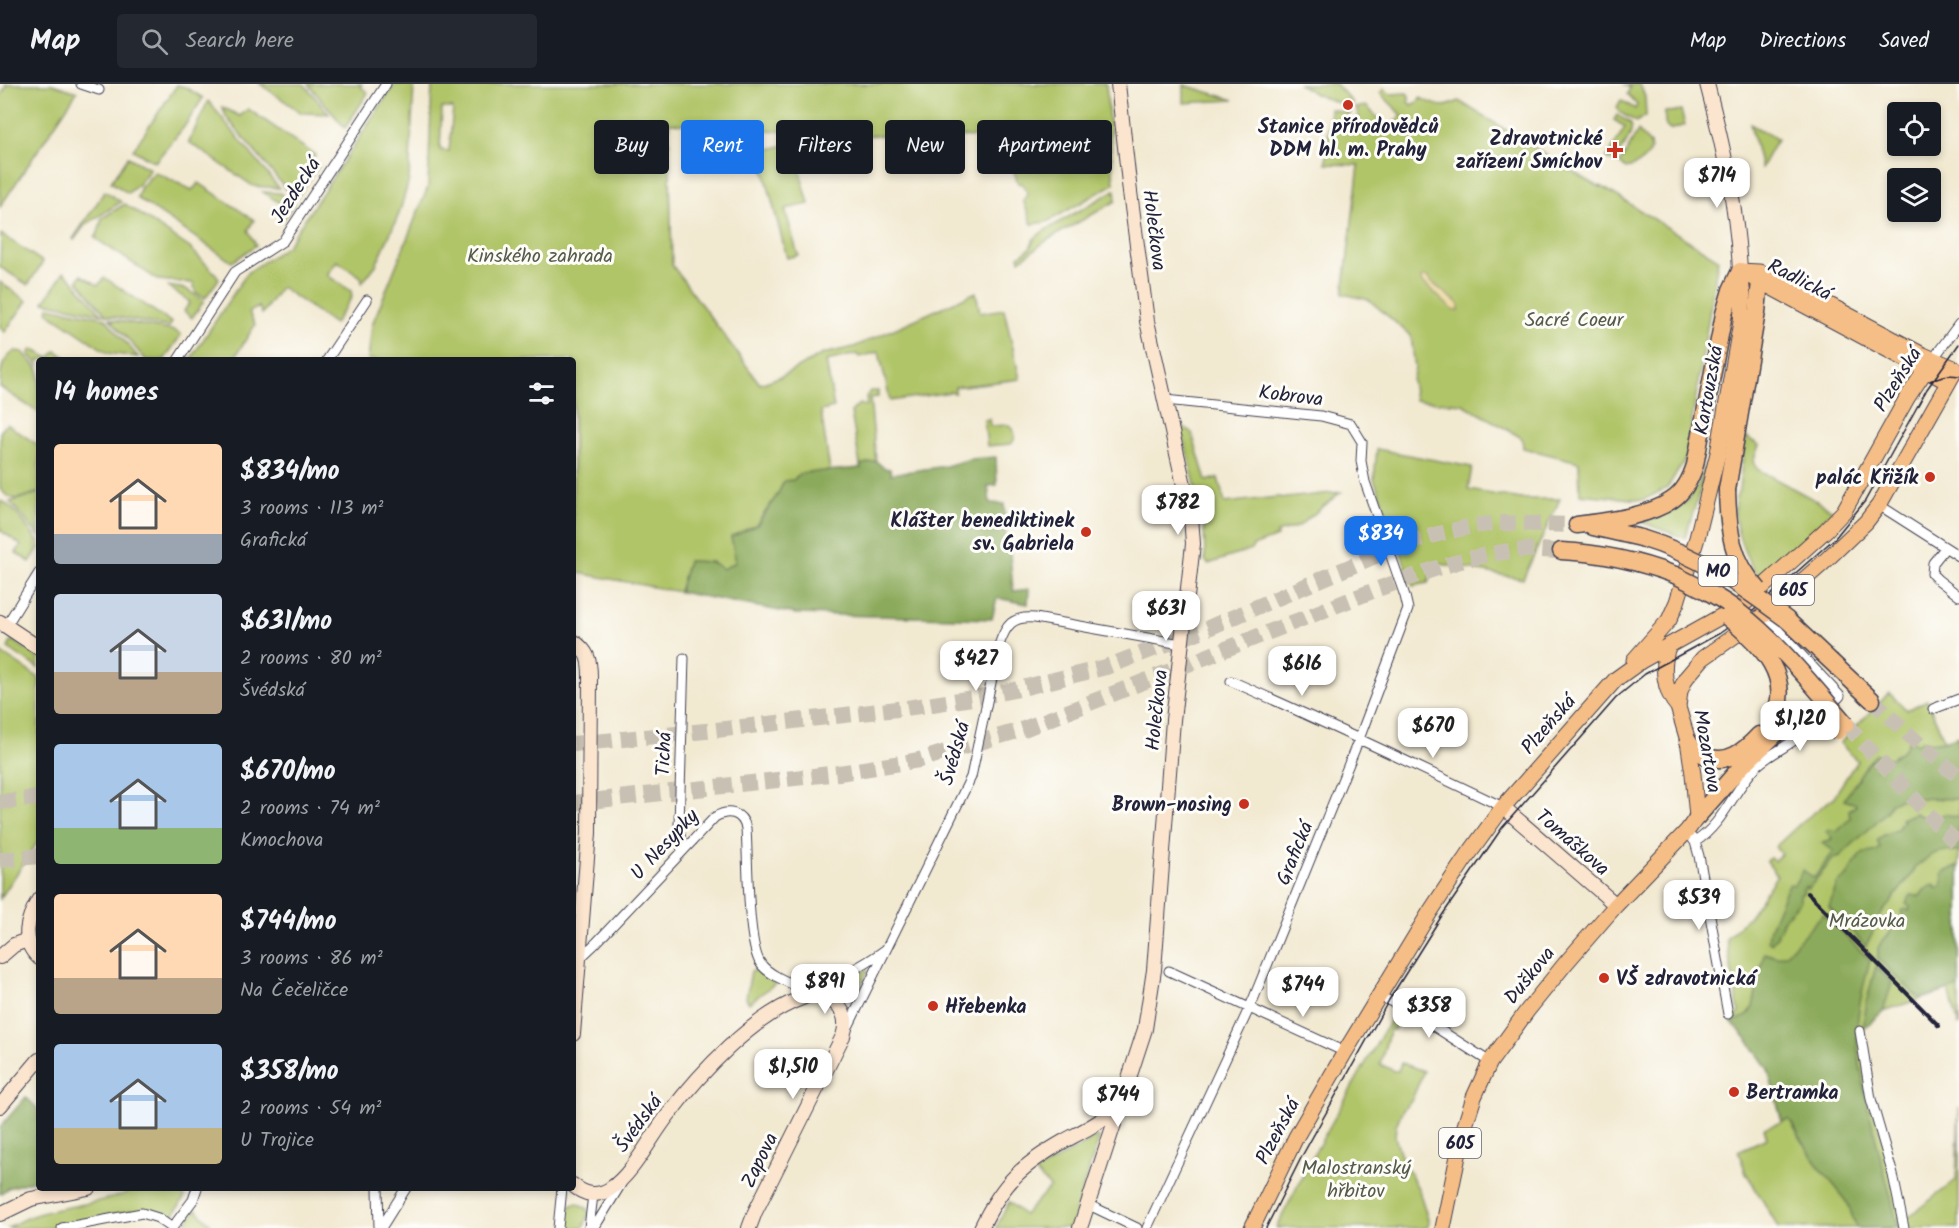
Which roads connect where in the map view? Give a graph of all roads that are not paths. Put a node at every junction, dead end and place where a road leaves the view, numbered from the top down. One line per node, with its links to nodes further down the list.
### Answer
1 (81, 84): 5 (street)
2 (386, 84): 10 (street, Jezdecká)
3 (1118, 84): 14 (street, Holečkova)
4 (1707, 84): 6 (street, Kartouzská)
5 (99, 90)
6 (1740, 271): 7 (main road, Radlická); 12 (main road, Radlická); 24 (highway, MO, bridge); 31 (main road, Kartouzská)
7 (1760, 281): 12 (main road, Radlická); 24 (highway, bridge)
8 (367, 300): 11 (street)
9 (1959, 324): 12 (street, Plzeňská)
10 (180, 357)
11 (329, 357)
12 (1929, 364): 13 (main road, Radlická); 29 (main road, Plzeňská / 605)
13 (1956, 374): 16 (main road, 605)
14 (1165, 400): 15 (street, Kobrova); 27 (street, Holečkova)
15 (1365, 482): 38 (street, Grafická)
16 (1879, 506): 17 (street); 23 (main road, 605)
17 (1945, 548): 19 (street); 22 (street)
18 (1561, 551): 20 (highway, MO)
19 (1959, 556)
20 (1675, 575): 37 (highway, bridge); 37 (highway, MO, bridge)
21 (36, 577): 25 (street)
22 (1959, 596)
23 (1764, 615): 35 (main road, Mozartova / 605); 42 (street)
24 (1786, 619): 34 (highway, MO)
25 (3, 624): 28 (street)
26 (576, 643): 50 (street)
27 (1181, 644): 47 (street, Švédská); 61 (street, Holečkova)
28 (36, 646)
29 (1668, 646): 31 (main road, Plzeňská / 605); 35 (main road)
30 (684, 658): 43 (street, Tichá)
31 (1616, 679): 40 (main road, Plzeňská / 605)
32 (1231, 681): 38 (street)
33 (1959, 699): 36 (street)
34 (1872, 700)
35 (1678, 707): 39 (main road, Mozartova)
36 (1933, 709)
37 (1775, 727): 39 (highway); 41 (highway)
38 (1359, 739): 40 (street); 54 (street, Grafická)
39 (1688, 741): 41 (main road, Mozartova)
40 (1499, 805): 45 (street, Tomáškova); 53 (main road, Plzeňská / 605)
41 (1697, 817): 42 (main road, Duškova / 605)
42 (1691, 837): 45 (main road, Duškova / 605); 55 (street)
43 (682, 852): 50 (street, U Nesypky); 52 (street, U Nesypky)
44 (36, 904): 46 (street)
45 (1616, 905): 59 (main road, Duškova / 605)
46 (27, 940): 48 (street); 49 (street)
47 (888, 948): 52 (street, Švédská); 57 (street, Švédská)
48 (36, 955)
49 (0, 957)
50 (576, 961)
51 (1168, 971): 54 (street)
52 (813, 994): 57 (street); 63 (street, Švédská)
53 (1379, 996): 58 (main road, Plzeňská / 605); 59 (street)
54 (1250, 1008): 58 (street); 83 (street, Grafická)
55 (1728, 1014)
56 (1860, 1031): 86 (street)
57 (843, 1036): 79 (street, Zapova)
58 (1345, 1052): 84 (main road, Plzeňská / 605)
59 (1490, 1062): 85 (main road, Duškova / 605)
60 (36, 1064): 62 (street)
61 (1120, 1103): 71 (street, Holečkova); 80 (street)
62 (0, 1106)
63 (635, 1162): 70 (street, Švédská); 78 (street)
64 (576, 1188): 70 (street)
65 (73, 1191): 72 (street)
66 (196, 1191): 74 (street)
67 (378, 1191): 75 (street)
68 (404, 1191): 75 (street)
69 (562, 1191): 76 (street)
70 (593, 1195): 77 (street)
71 (1088, 1204): 81 (street, Holečkova); 82 (street)
72 (0, 1214)
73 (62, 1228): 74 (street)
74 (172, 1228)
75 (380, 1228)
76 (558, 1228)
77 (589, 1228)
78 (594, 1228)
79 (749, 1228)
80 (981, 1228)
81 (1080, 1228)
82 (1137, 1228)
83 (1147, 1228)
84 (1252, 1228)
85 (1443, 1228)
86 (1904, 1228)

